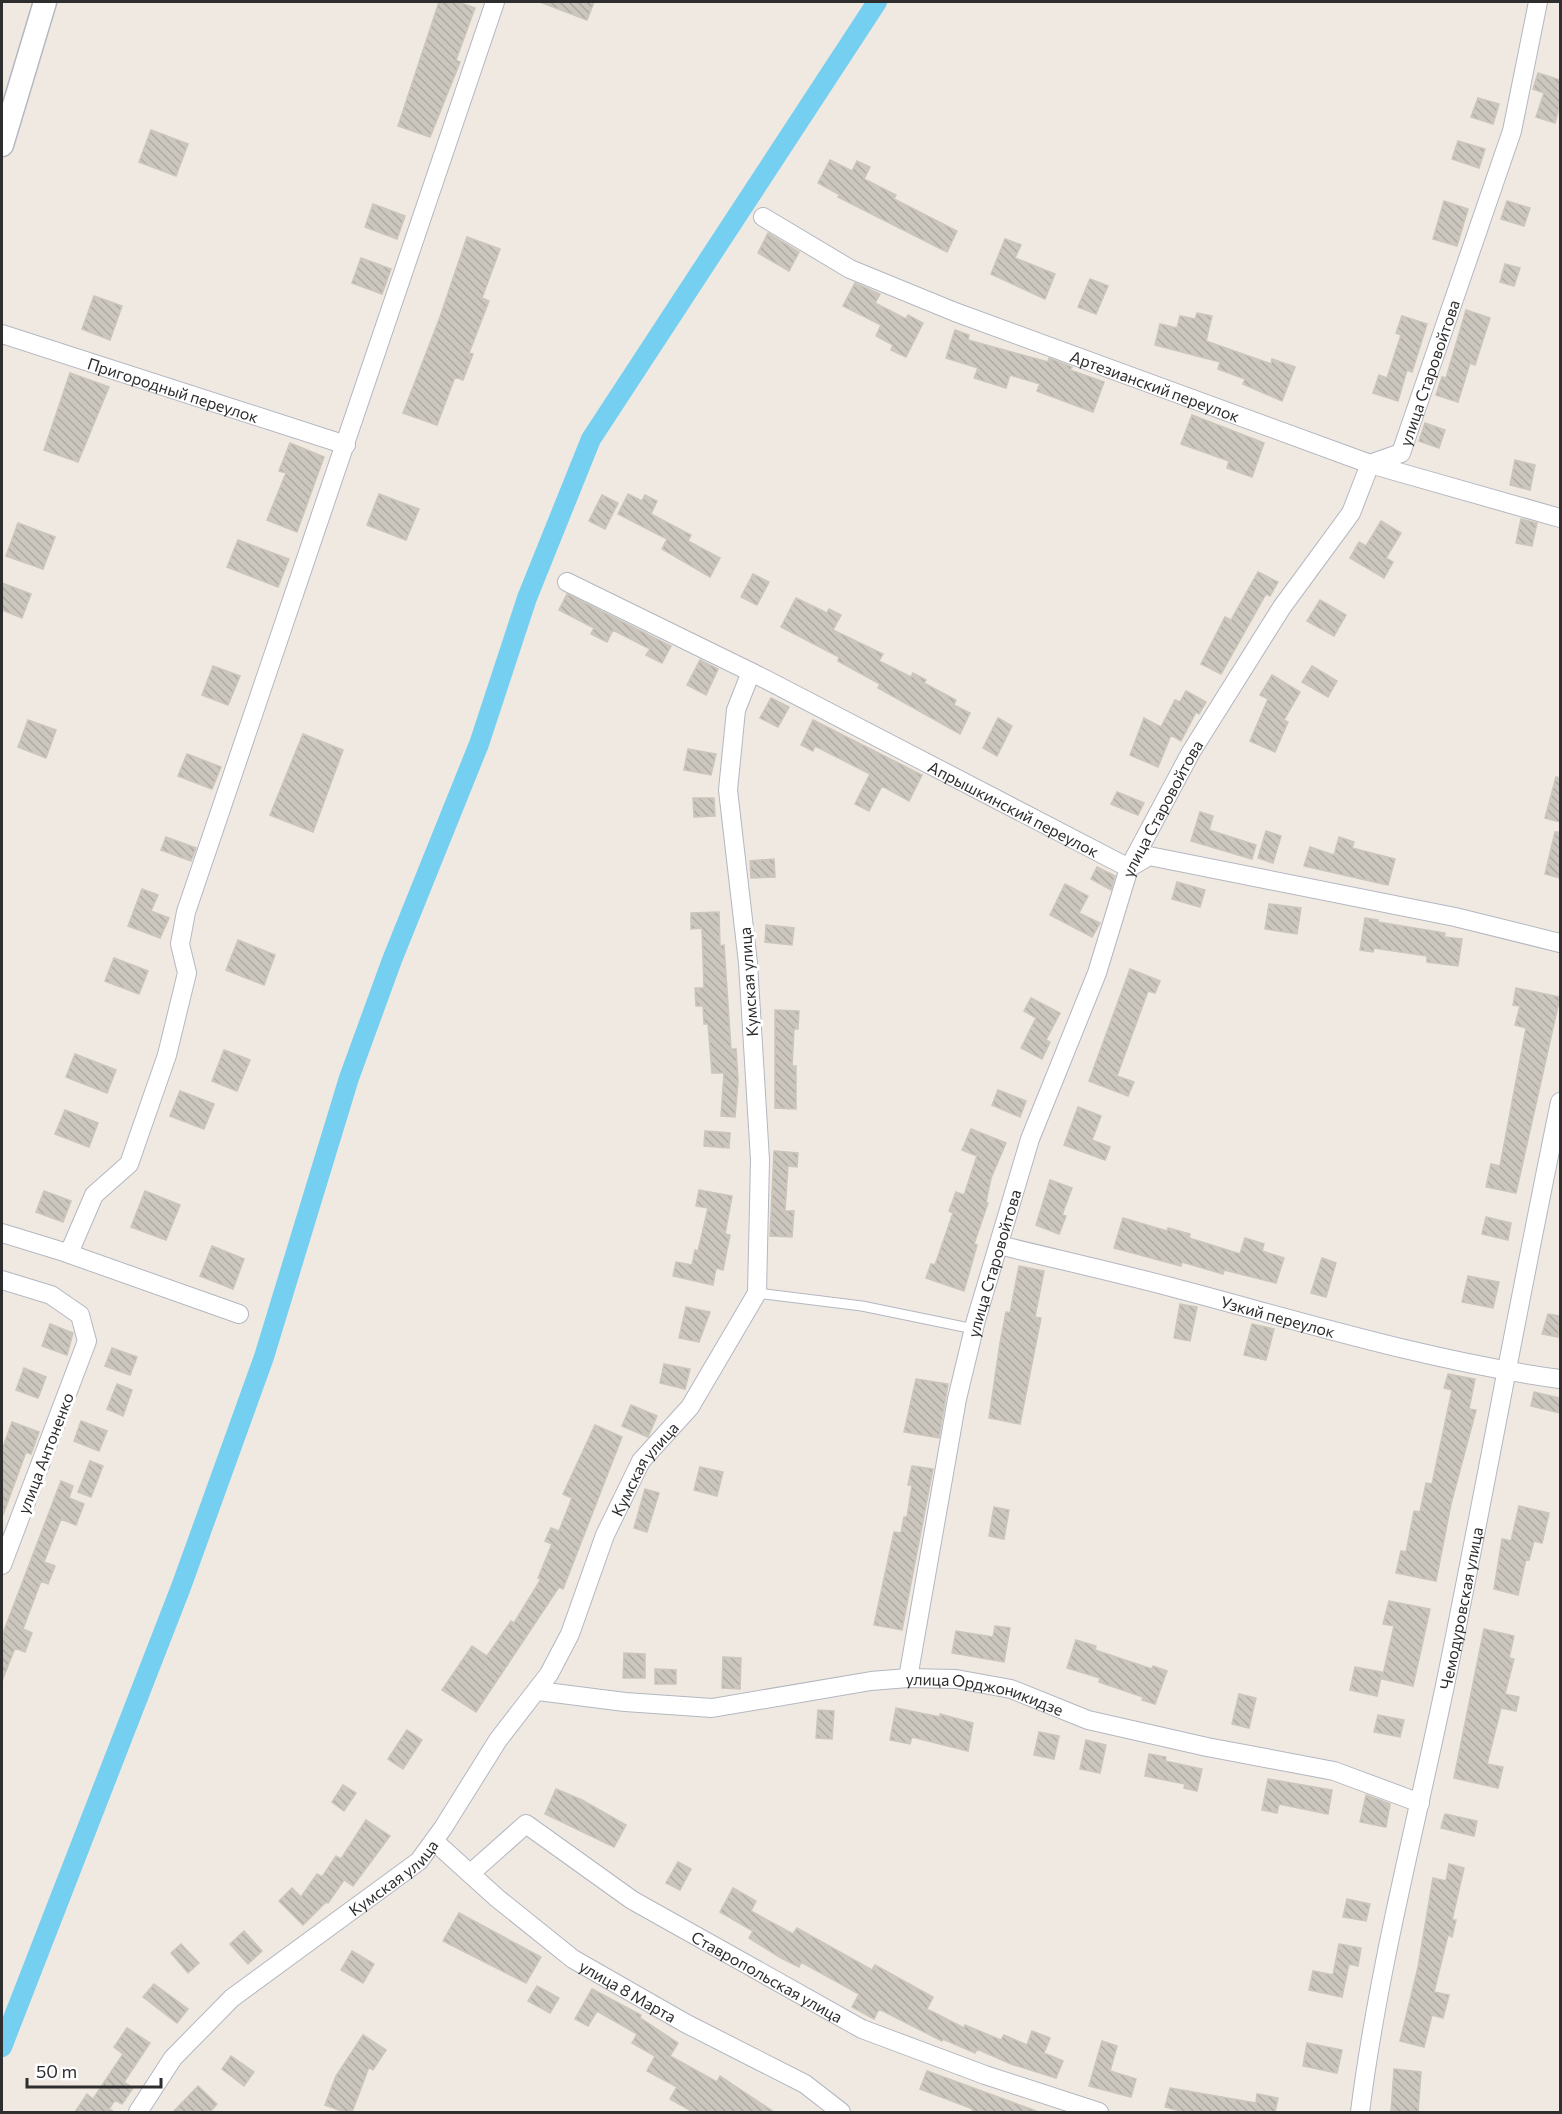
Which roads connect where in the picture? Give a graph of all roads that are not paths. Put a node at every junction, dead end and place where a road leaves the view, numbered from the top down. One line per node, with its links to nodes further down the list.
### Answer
1 (45, 2): 4 (street)
2 (495, 2): 7 (street)
3 (1538, 2): 8 (street, улица Старовойтова)
4 (2, 145)
5 (763, 217): 8 (street, Артезианский переулок)
6 (2, 334): 7 (street, Пригородный переулок)
7 (346, 446): 17 (street)
8 (1370, 464): 9 (street, Артезианский переулок); 12 (street, улица Старовойтова)
9 (1560, 518)
10 (567, 582): 11 (street, Апрышкинский переулок)
11 (751, 672): 12 (street, Апрышкинский переулок); 19 (street, Кумская улица)
12 (1129, 868): 13 (street); 16 (street, улица Старовойтова)
13 (1560, 943)
14 (1560, 1102): 22 (street, Чемодуровская улица)
15 (2, 1233): 17 (street)
16 (999, 1245): 21 (street, улица Старовойтова); 22 (street, Узкий переулок)
17 (69, 1253): 20 (street)
18 (2, 1280): 24 (street, улица Антоненко)
19 (757, 1293): 21 (lane); 26 (street, Кумская улица)
20 (239, 1314)
21 (974, 1329): 25 (street, улица Старовойтова)
22 (1505, 1371): 23 (street, Узкий переулок); 27 (street, Чемодуровская улица)
23 (1560, 1379)
24 (2, 1565)
25 (908, 1678): 26 (street, улица Орджоникидзе); 27 (street, улица Орджоникидзе)
26 (538, 1691): 28 (street, Кумская улица)
27 (1420, 1803): 33 (street, Чемодуровская улица)
28 (434, 1841): 29 (street, улица 8 Марта); 30 (street, Кумская улица)
29 (472, 1872): 31 (street, улица 8 Марта); 32 (street, Ставропольская улица)
30 (138, 2112)
31 (841, 2112)
32 (1099, 2112)
33 (1360, 2112)

